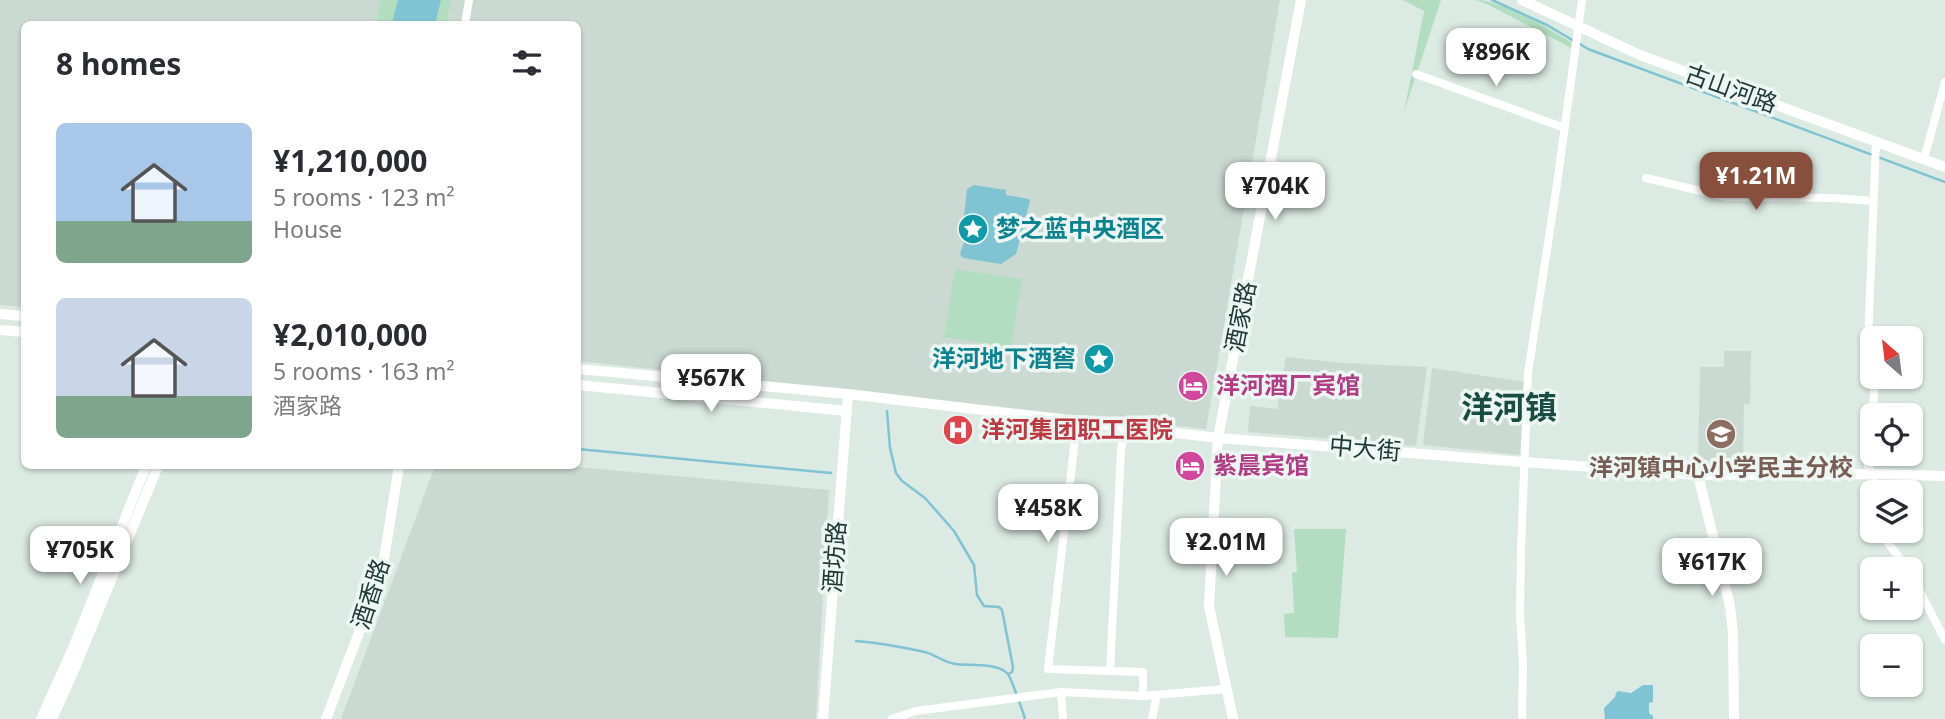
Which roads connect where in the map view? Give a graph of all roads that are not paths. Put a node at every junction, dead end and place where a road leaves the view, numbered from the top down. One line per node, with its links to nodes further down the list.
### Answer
1 (469, 0): 5 (street)
2 (1300, 0): 26 (street, 酒家路)
3 (1522, 0): 6 (street, 古山河路)
4 (1582, 0): 6 (street)
5 (466, 21)
6 (1578, 29): 9 (street); 10 (street, 古山河路)
7 (1416, 74): 9 (street)
8 (1945, 82): 11 (street)
9 (1565, 128): 27 (street)
10 (1875, 150): 11 (street, 古山河路); 14 (street)
11 (1924, 159): 12 (street, 古山河路)
12 (1945, 167)
13 (1646, 178): 14 (street)
14 (1873, 201): 22 (street)
15 (0, 314): 16 (street)
16 (21, 316)
17 (0, 330): 18 (street)
18 (21, 332)
19 (581, 369): 21 (street, 中大街)
20 (581, 385): 23 (street)
21 (848, 394): 23 (street, 酒坊路); 24 (street, 中大街)
22 (1873, 403)
23 (846, 411): 48 (street, 酒坊路)
24 (1077, 422): 25 (street, 中大街); 40 (street)
25 (1125, 426): 26 (street, 中大街); 40 (street)
26 (1218, 438): 27 (street, 中大街); 41 (street, 酒家路)
27 (1523, 462): 33 (street, 中大街); 53 (street)
28 (1868, 466): 32 (street)
29 (145, 469): 45 (street)
30 (158, 469): 46 (street)
31 (399, 469): 47 (street, 酒香路)
32 (1873, 474): 33 (street, 中大街); 34 (street, 中大街); 35 (street)
33 (1698, 475): 54 (street)
34 (1945, 476)
35 (1874, 480)
36 (1888, 543): 37 (street)
37 (1899, 557)
38 (1923, 597): 39 (street)
39 (1945, 640)
40 (1110, 671): 44 (street)
41 (1226, 689): 43 (street); 52 (street, 酒家路)
42 (1061, 692): 44 (street); 49 (street); 50 (street)
43 (1157, 695): 44 (street); 51 (street)
44 (1143, 696)
45 (41, 719)
46 (52, 719)
47 (326, 719)
48 (823, 719)
49 (892, 719)
50 (1063, 719)
51 (1152, 719)
52 (1233, 719)
53 (1522, 719)
54 (1734, 719)

